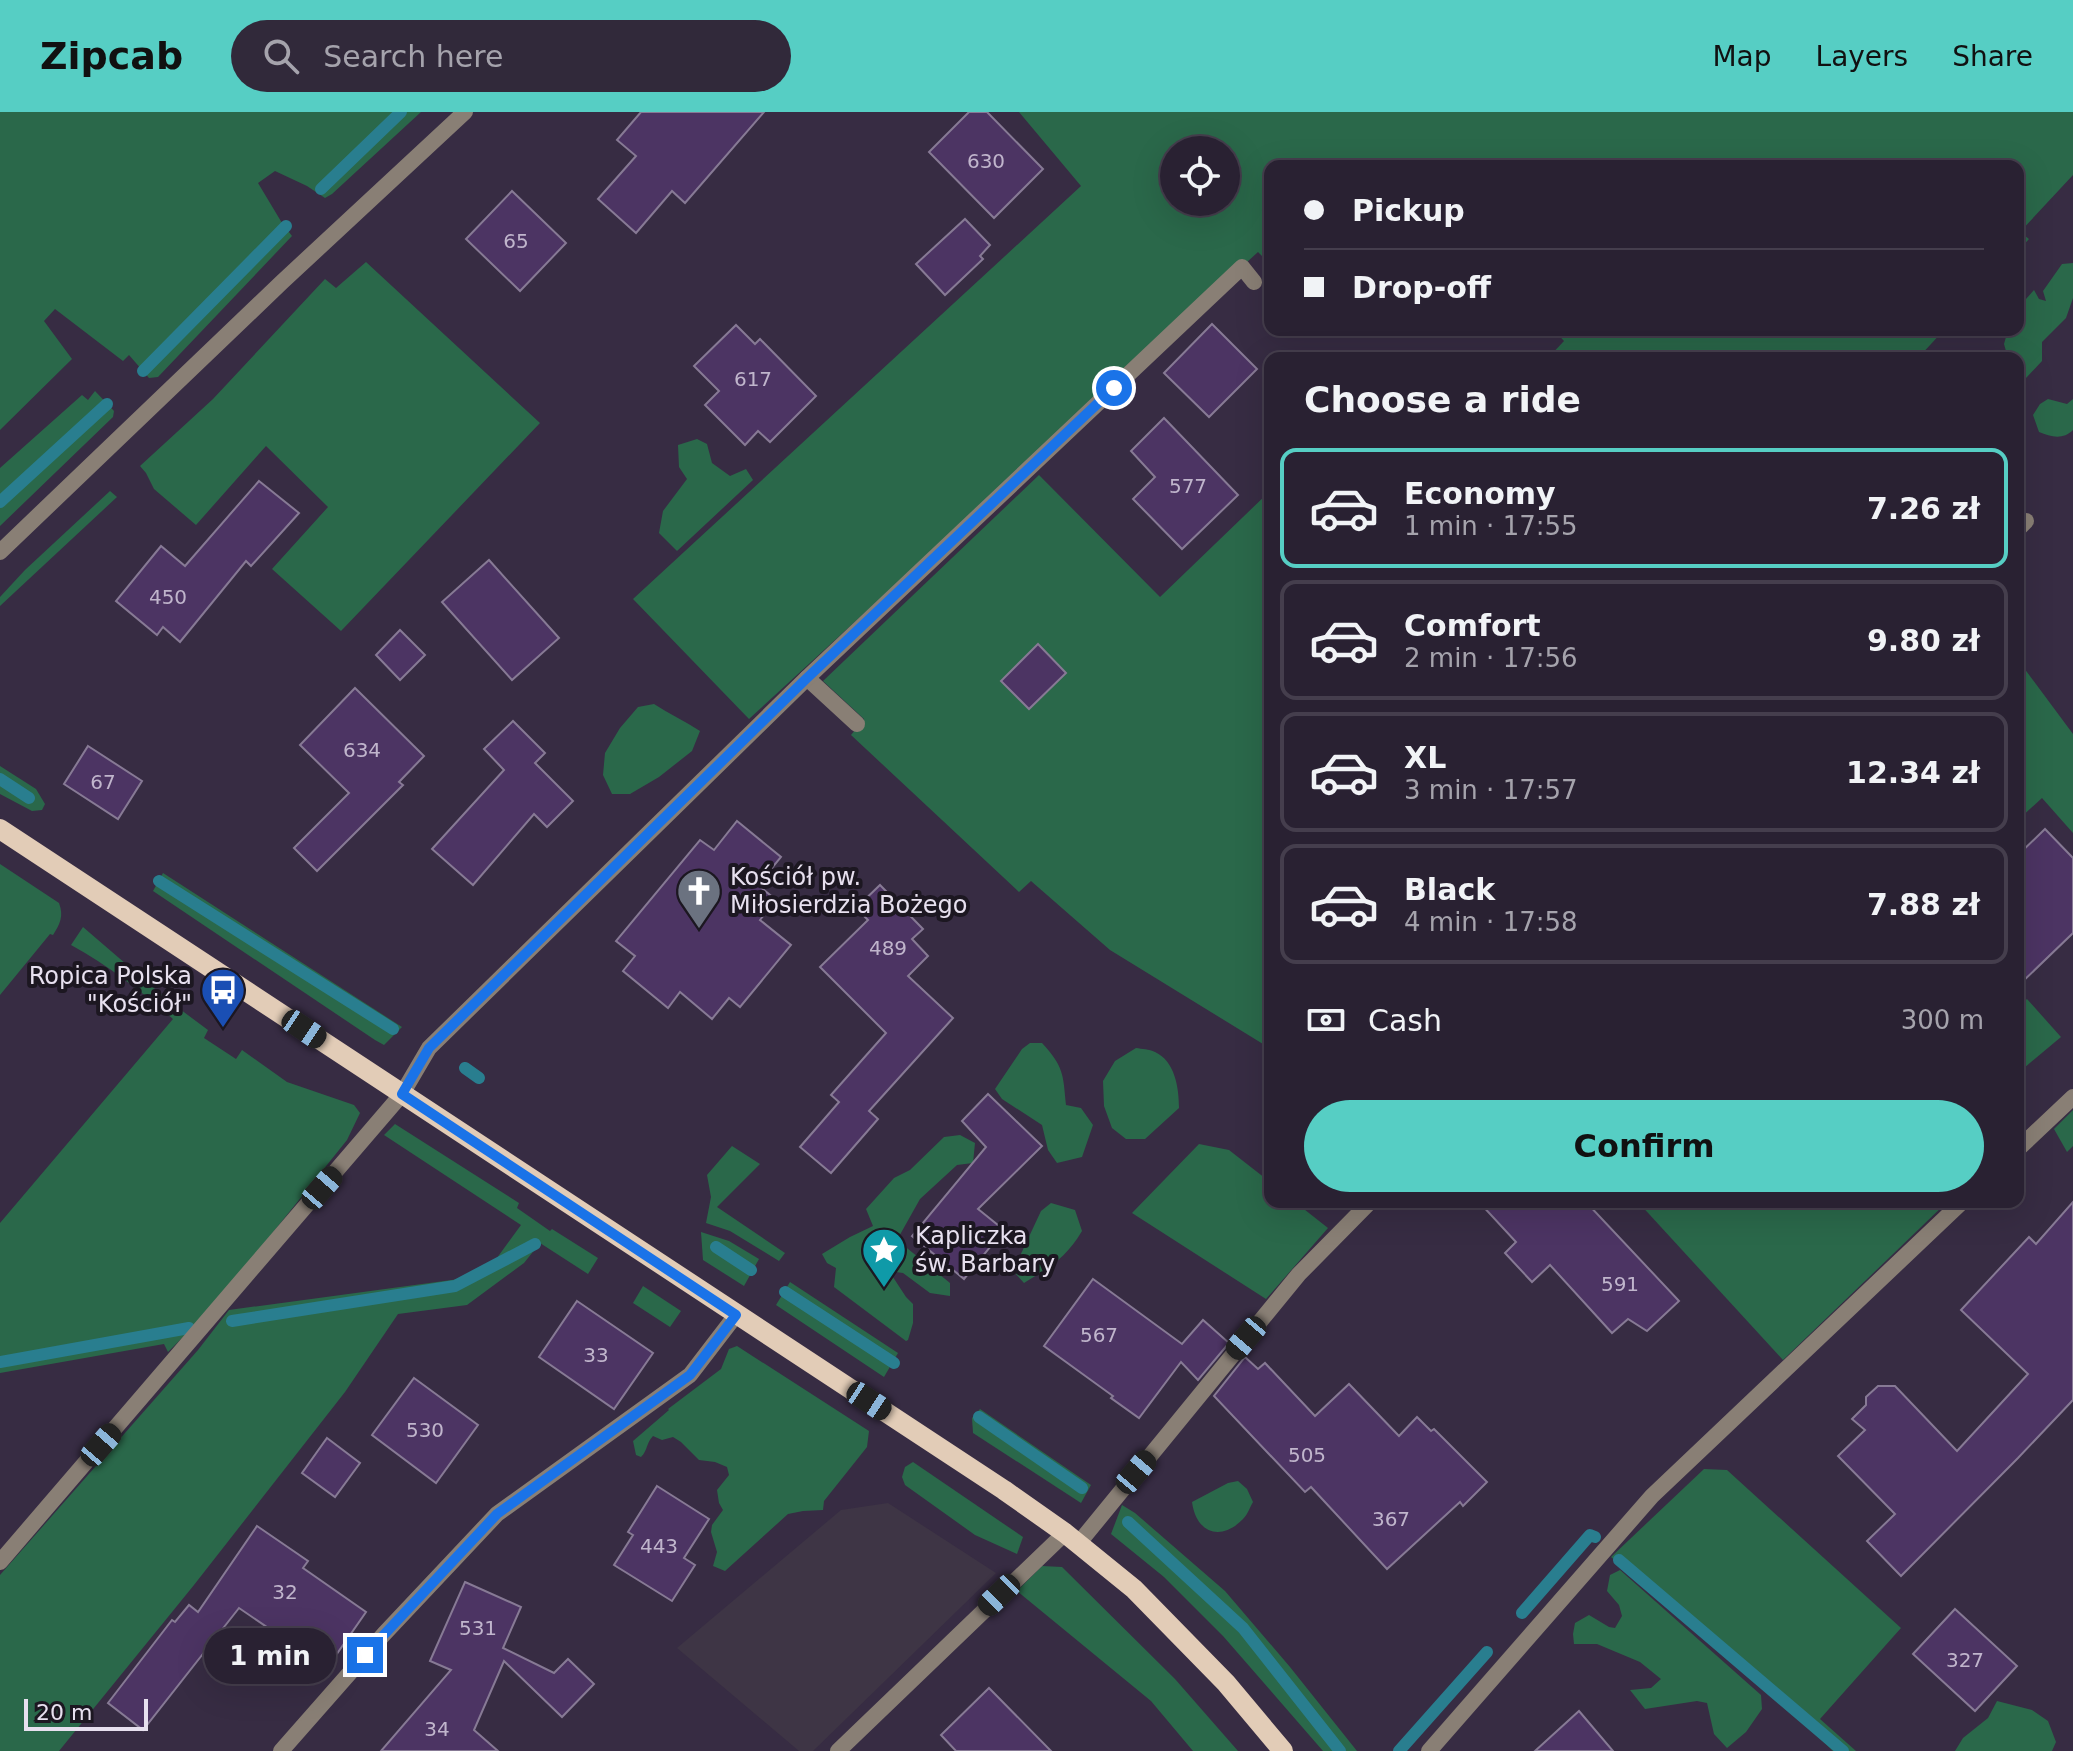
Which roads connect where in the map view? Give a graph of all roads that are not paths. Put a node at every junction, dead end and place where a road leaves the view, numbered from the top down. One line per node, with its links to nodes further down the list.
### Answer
1 (465, 112): 3 (street)
2 (1254, 282): 4 (street)
3 (0, 552)
4 (807, 678): 5 (street); 7 (street)
5 (857, 724)
6 (0, 829): 7 (main road)
7 (402, 1094): 12 (main road); 14 (street)
8 (2073, 1097): 9 (street)
9 (2024, 1143)
10 (1364, 1208): 13 (street)
11 (1956, 1208): 18 (street)
12 (736, 1315): 13 (main road); 15 (street)
13 (1072, 1538): 16 (street); 17 (main road)
14 (0, 1562)
15 (281, 1751)
16 (838, 1751)
17 (1283, 1751)
18 (1429, 1751)

